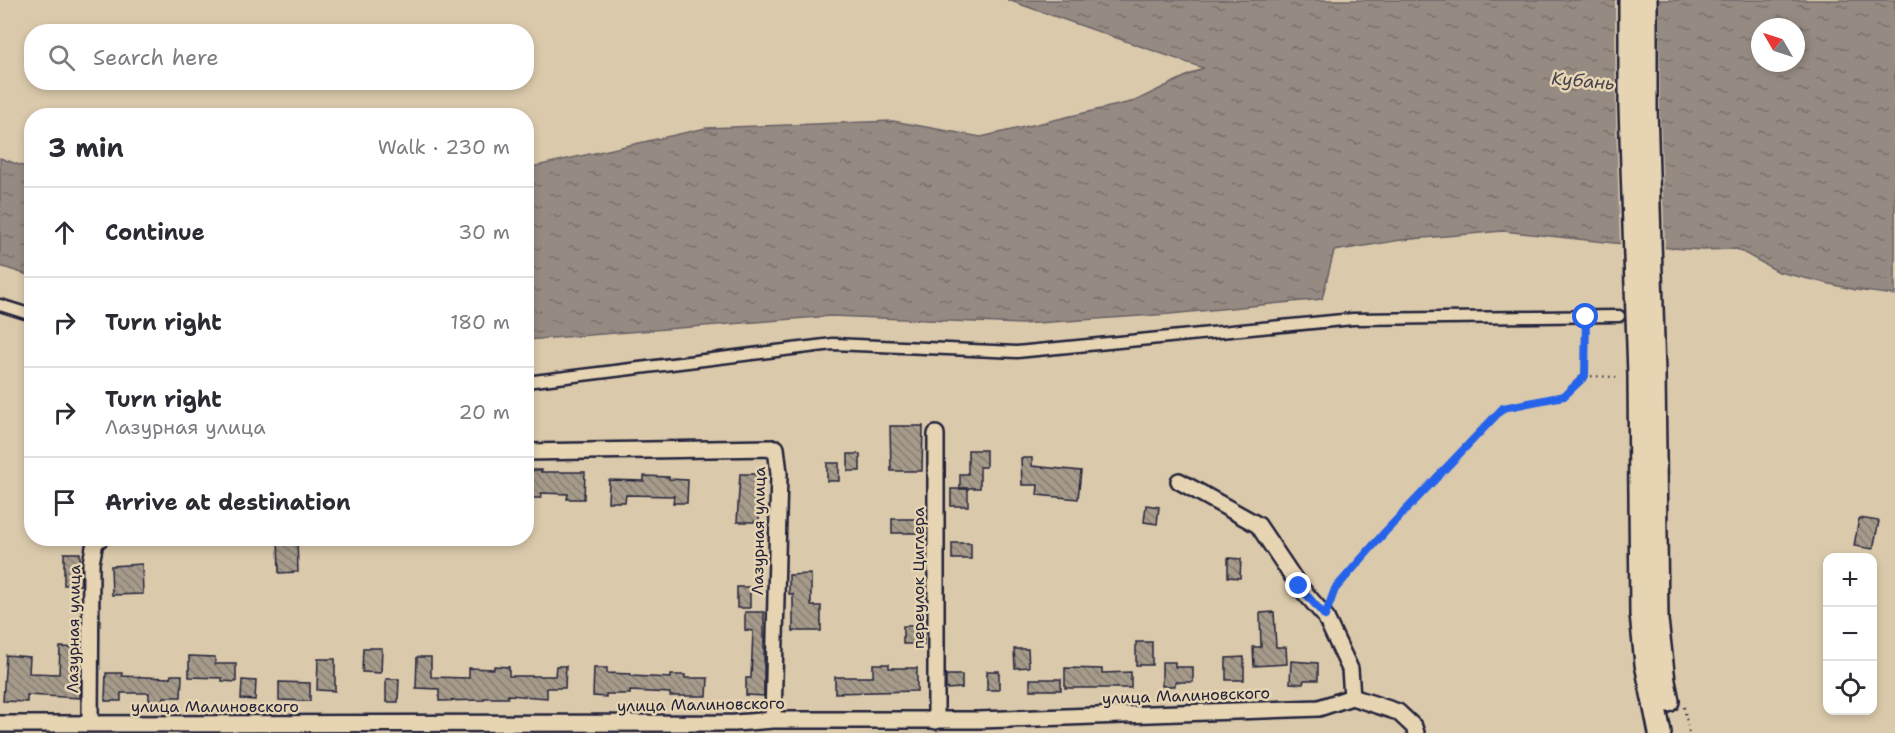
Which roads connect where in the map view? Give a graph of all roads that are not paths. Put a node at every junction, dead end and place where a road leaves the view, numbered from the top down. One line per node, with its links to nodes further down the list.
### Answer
1 (1630, 0): 6 (main road)
2 (1646, 0): 6 (main road)
3 (0, 305): 4 (street)
4 (24, 312)
5 (1618, 316): 7 (street)
6 (1640, 376): 21 (main road); 22 (main road)
7 (534, 381)
8 (936, 434): 14 (street, переулок Циглера)
9 (534, 452): 13 (street, Лазурная улица)
10 (1179, 481): 12 (street)
11 (94, 546): 16 (street, Лазурная улица)
12 (1352, 697): 17 (street, улица Малиновского); 20 (street)
13 (773, 720): 14 (street, улица Малиновского); 19 (street, улица Малиновского)
14 (936, 721): 17 (street, улица Малиновского)
15 (0, 724): 16 (street, улица Малиновского)
16 (90, 724): 18 (street, улица Малиновского)
17 (980, 727)
18 (146, 728): 19 (street, улица Малиновского)
19 (736, 728)
20 (1416, 733)
21 (1660, 733)
22 (1674, 733)

